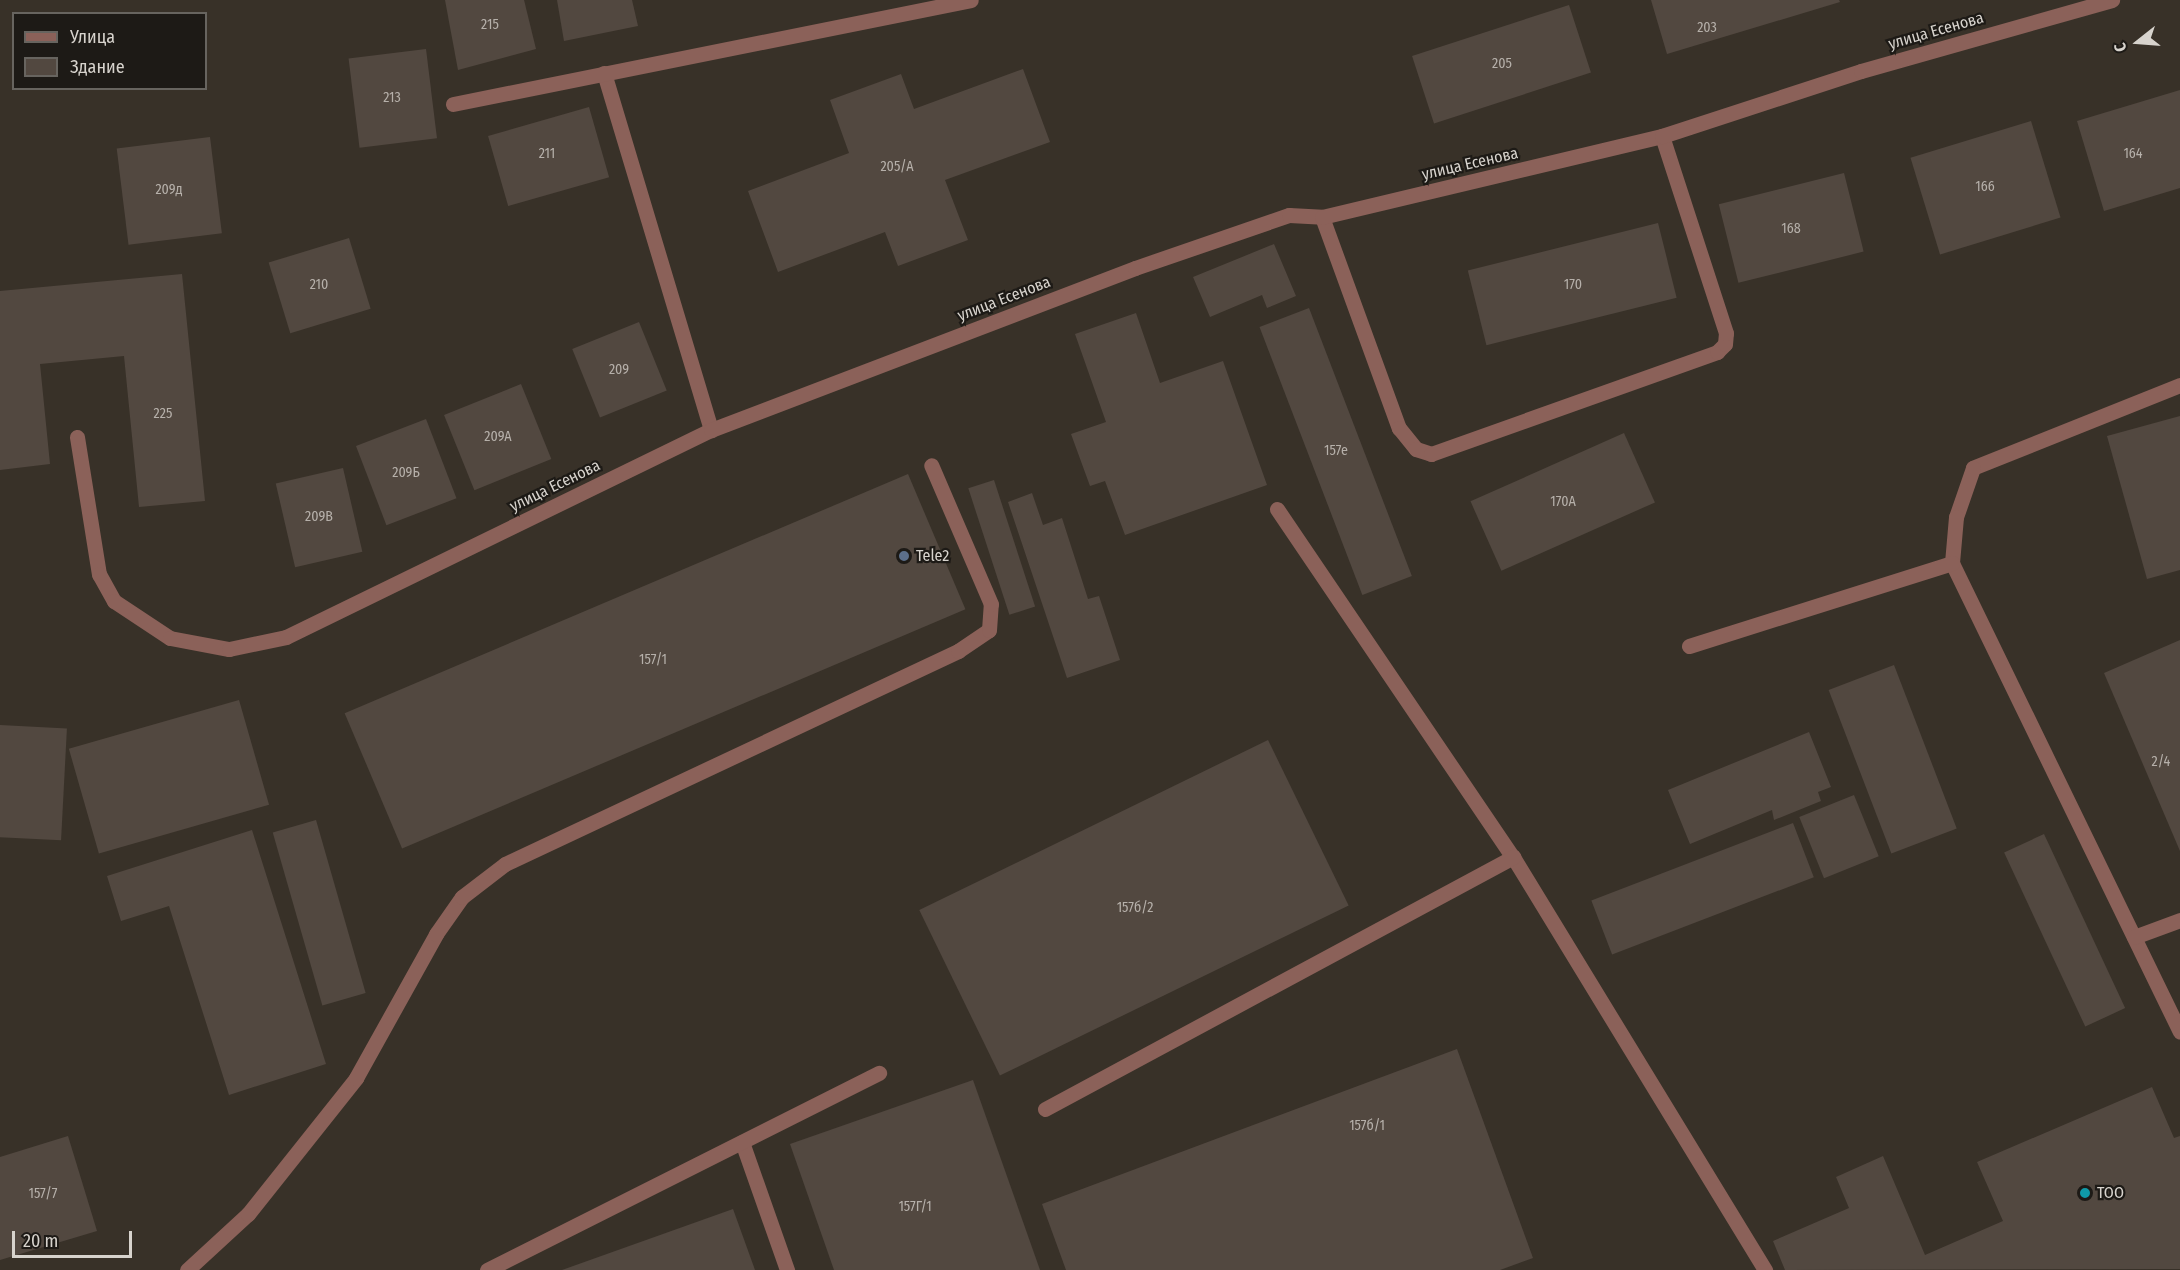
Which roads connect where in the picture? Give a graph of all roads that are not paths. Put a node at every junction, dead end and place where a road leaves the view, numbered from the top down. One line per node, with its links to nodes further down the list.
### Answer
1 (970, 0): 3 (street)
2 (2112, 0): 5 (street, улица Есенова)
3 (604, 73): 4 (street); 8 (street)
4 (453, 104)
5 (1662, 136): 6 (street, улица Есенова); 6 (street)
6 (1322, 217): 8 (street, улица Есенова)
7 (2180, 386): 12 (street)
8 (711, 430): 9 (street, улица Есенова)
9 (77, 437)
10 (931, 465): 21 (street)
11 (1277, 509): 14 (street)
12 (1952, 563): 13 (street); 16 (street)
13 (1689, 646)
14 (1513, 857): 19 (street); 24 (street)
15 (2180, 920): 16 (street)
16 (2134, 937): 17 (street)
17 (2180, 1032)
18 (879, 1073): 20 (street)
19 (1045, 1109)
20 (742, 1142): 22 (street); 23 (street)
21 (187, 1270)
22 (487, 1270)
23 (787, 1270)
24 (1765, 1270)

